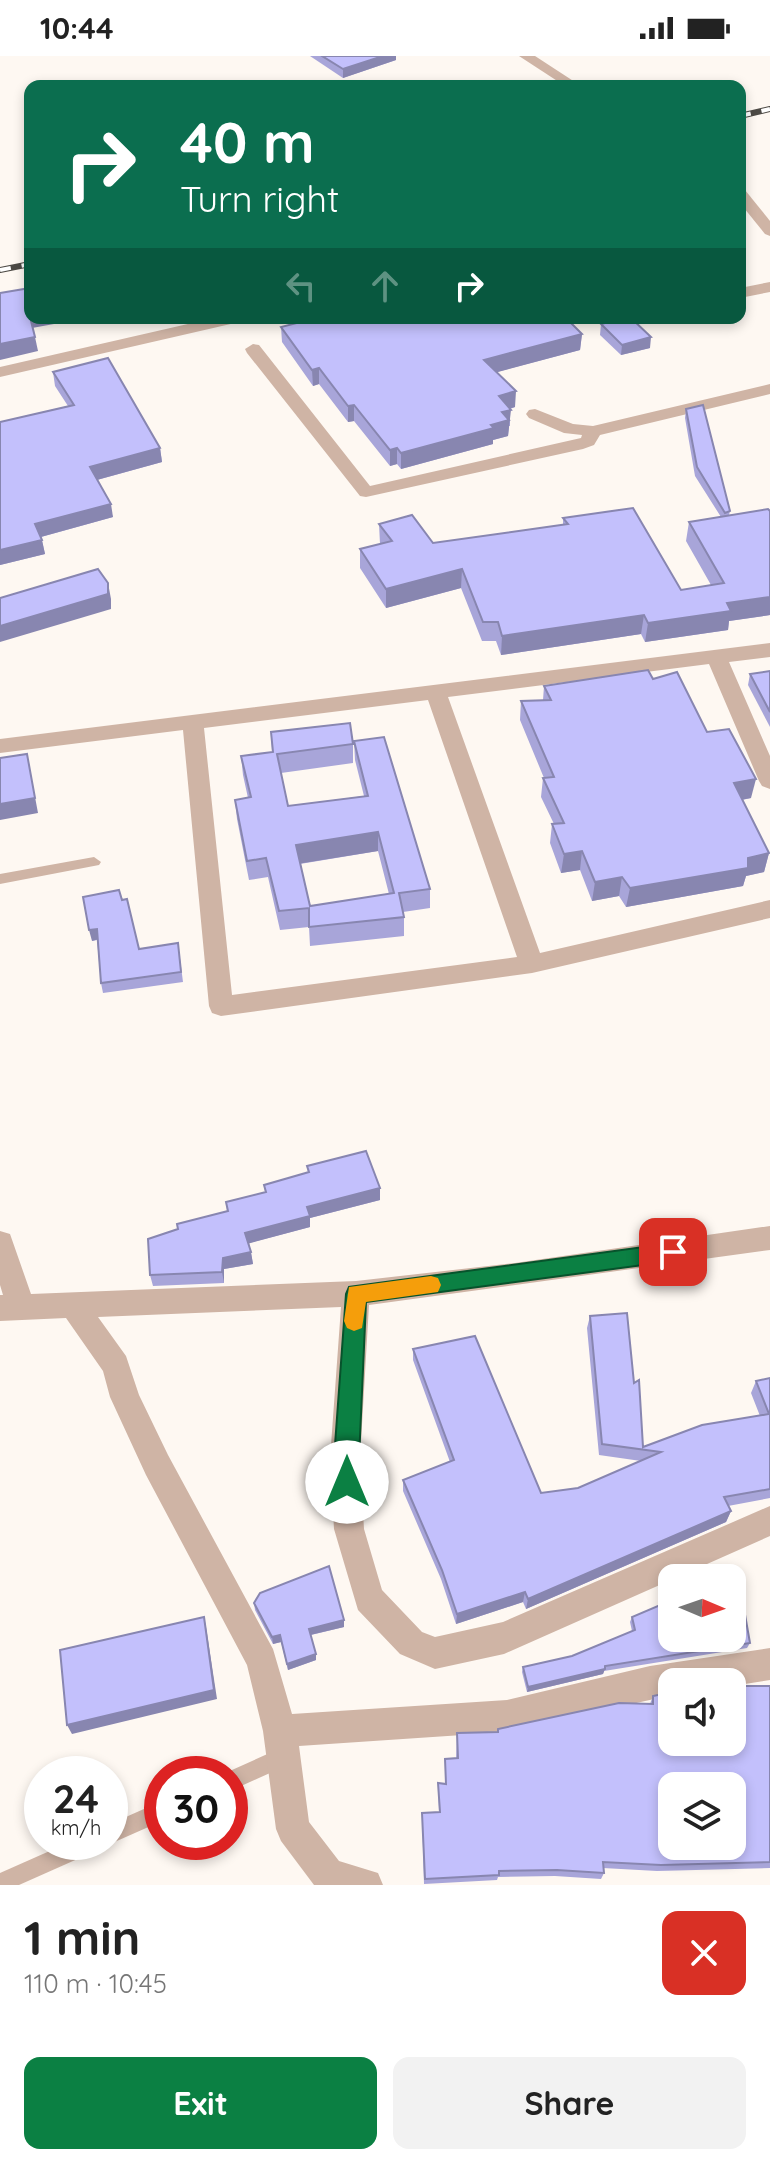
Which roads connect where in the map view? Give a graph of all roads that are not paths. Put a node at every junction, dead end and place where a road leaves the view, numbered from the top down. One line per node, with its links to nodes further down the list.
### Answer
1 (526, 56): 2 (street)
2 (564, 80)
3 (746, 202): 4 (street)
4 (770, 231)
5 (770, 287): 6 (street)
6 (746, 292)
7 (209, 324): 9 (street)
8 (253, 349): 12 (street)
9 (0, 372)
10 (770, 389): 12 (street)
11 (535, 414): 12 (street)
12 (593, 431)
13 (770, 650): 14 (street)
14 (716, 656): 15 (street); 18 (street)
15 (435, 690): 16 (street); 22 (street)
16 (193, 720): 17 (street); 22 (street)
17 (0, 746)
18 (770, 781)
19 (94, 862): 20 (lane)
20 (0, 879)
21 (770, 909): 22 (street)
22 (532, 964)
23 (770, 1238): 25 (street)
24 (0, 1243): 27 (street)
25 (356, 1294): 26 (street); 28 (street)
26 (73, 1305): 27 (street); 30 (street)
27 (10, 1307)
28 (770, 1521)
29 (770, 1664): 30 (street)
30 (282, 1744): 31 (lane); 34 (street)
31 (248, 1768)
32 (52, 1860): 33 (lane)
33 (0, 1883)
34 (366, 1885)

